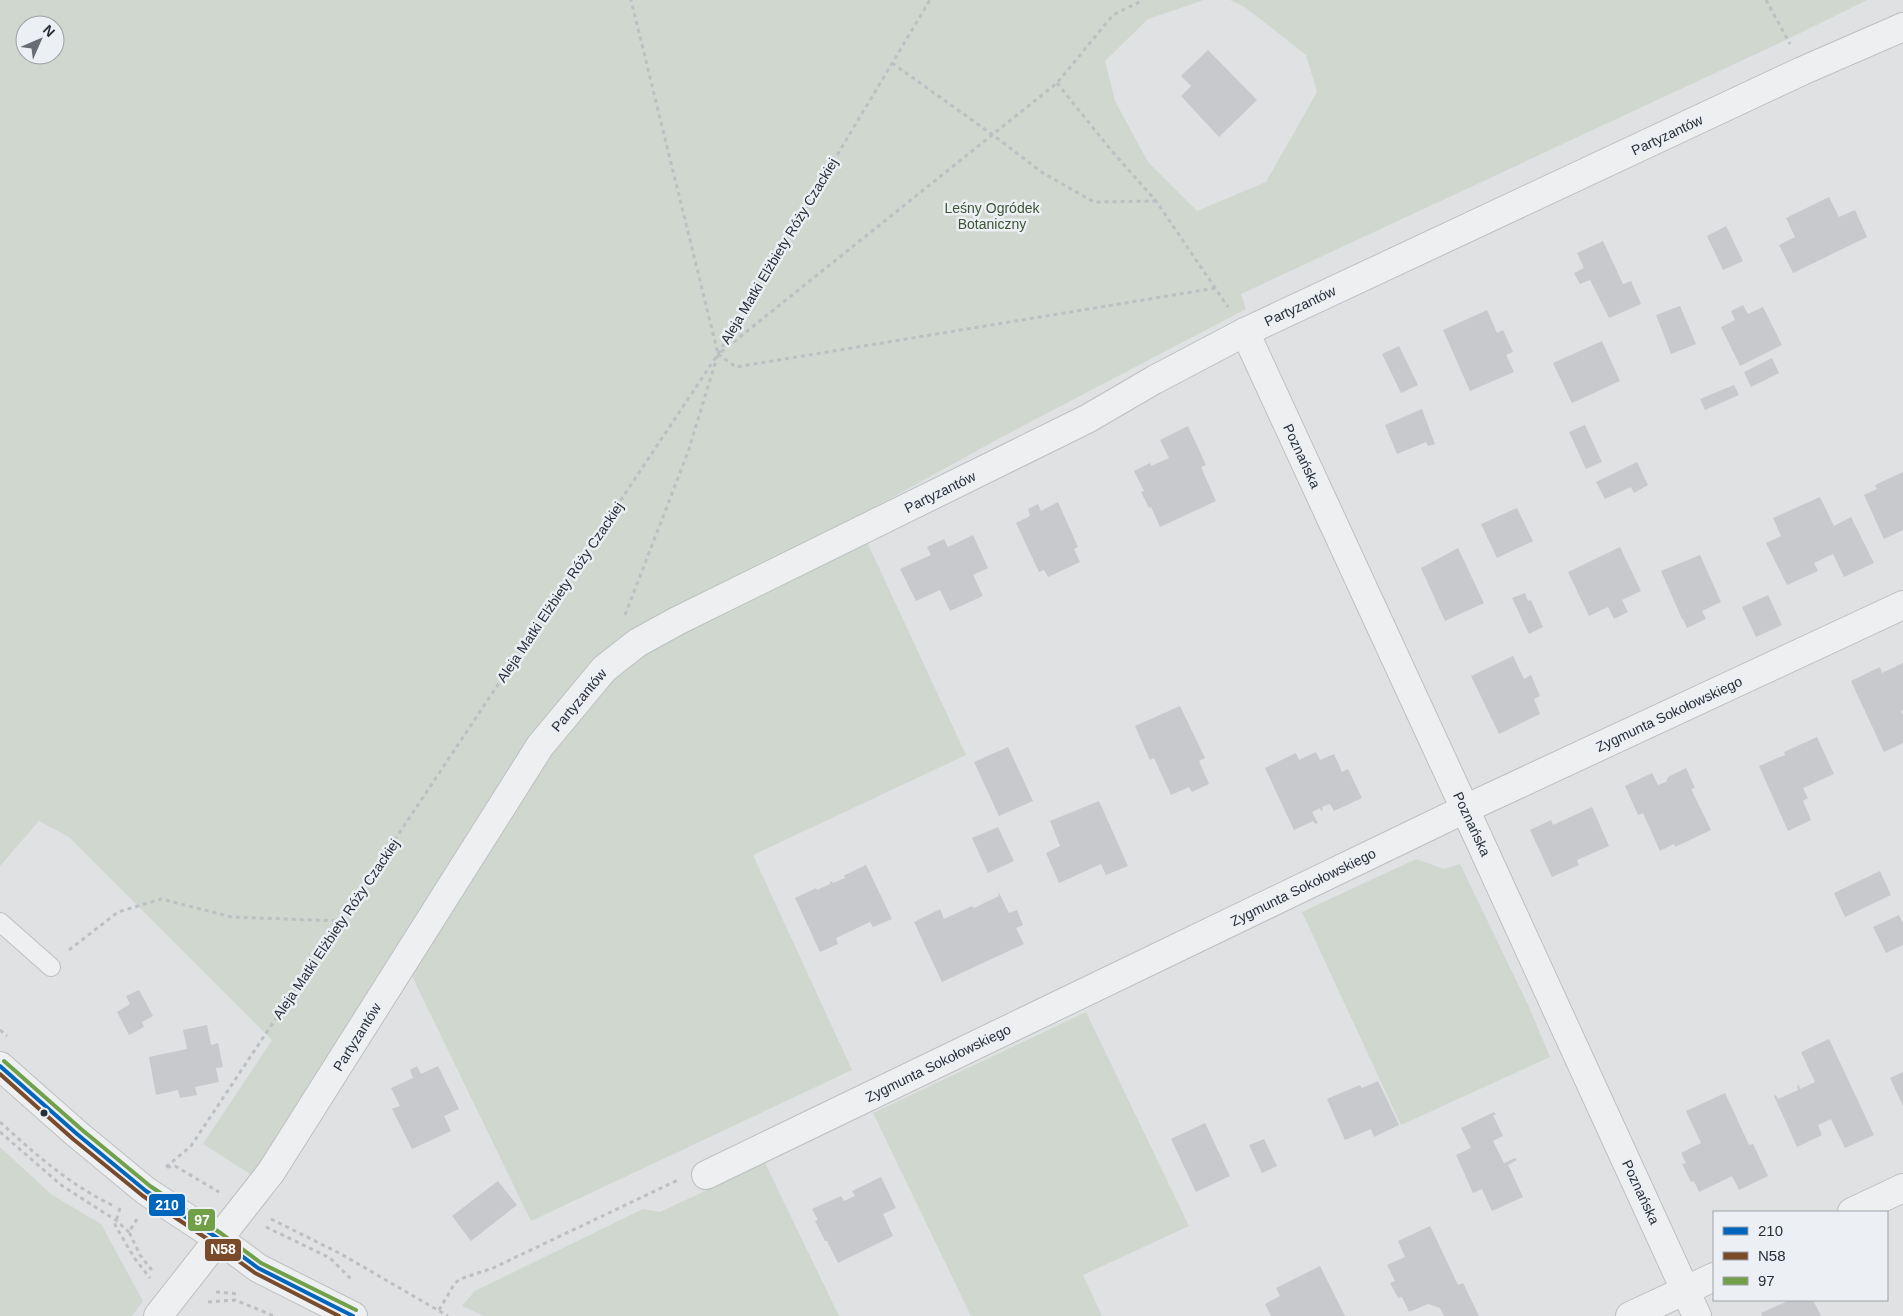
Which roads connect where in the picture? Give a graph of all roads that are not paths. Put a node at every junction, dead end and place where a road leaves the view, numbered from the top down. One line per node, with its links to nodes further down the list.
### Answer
1 (1903, 27): 2 (street, Partyzantów)
2 (1244, 332): 4 (street, Poznańska); 11 (street, Partyzantów)
3 (1903, 606): 4 (street, Zygmunta Sokołowskiego)
4 (1466, 809): 8 (street, Zygmunta Sokołowskiego); 13 (street, Poznańska)
5 (0, 922): 6 (lane)
6 (51, 967)
7 (0, 1066): 11 (street)
8 (706, 1175)
9 (1903, 1188): 10 (street)
10 (1854, 1211)
11 (219, 1239): 14 (street, Partyzantów); 15 (street)
12 (1713, 1278): 13 (street)
13 (1686, 1291): 16 (street); 17 (street, Poznańska)
14 (158, 1316)
15 (353, 1316)
16 (1630, 1316)
17 (1697, 1316)

